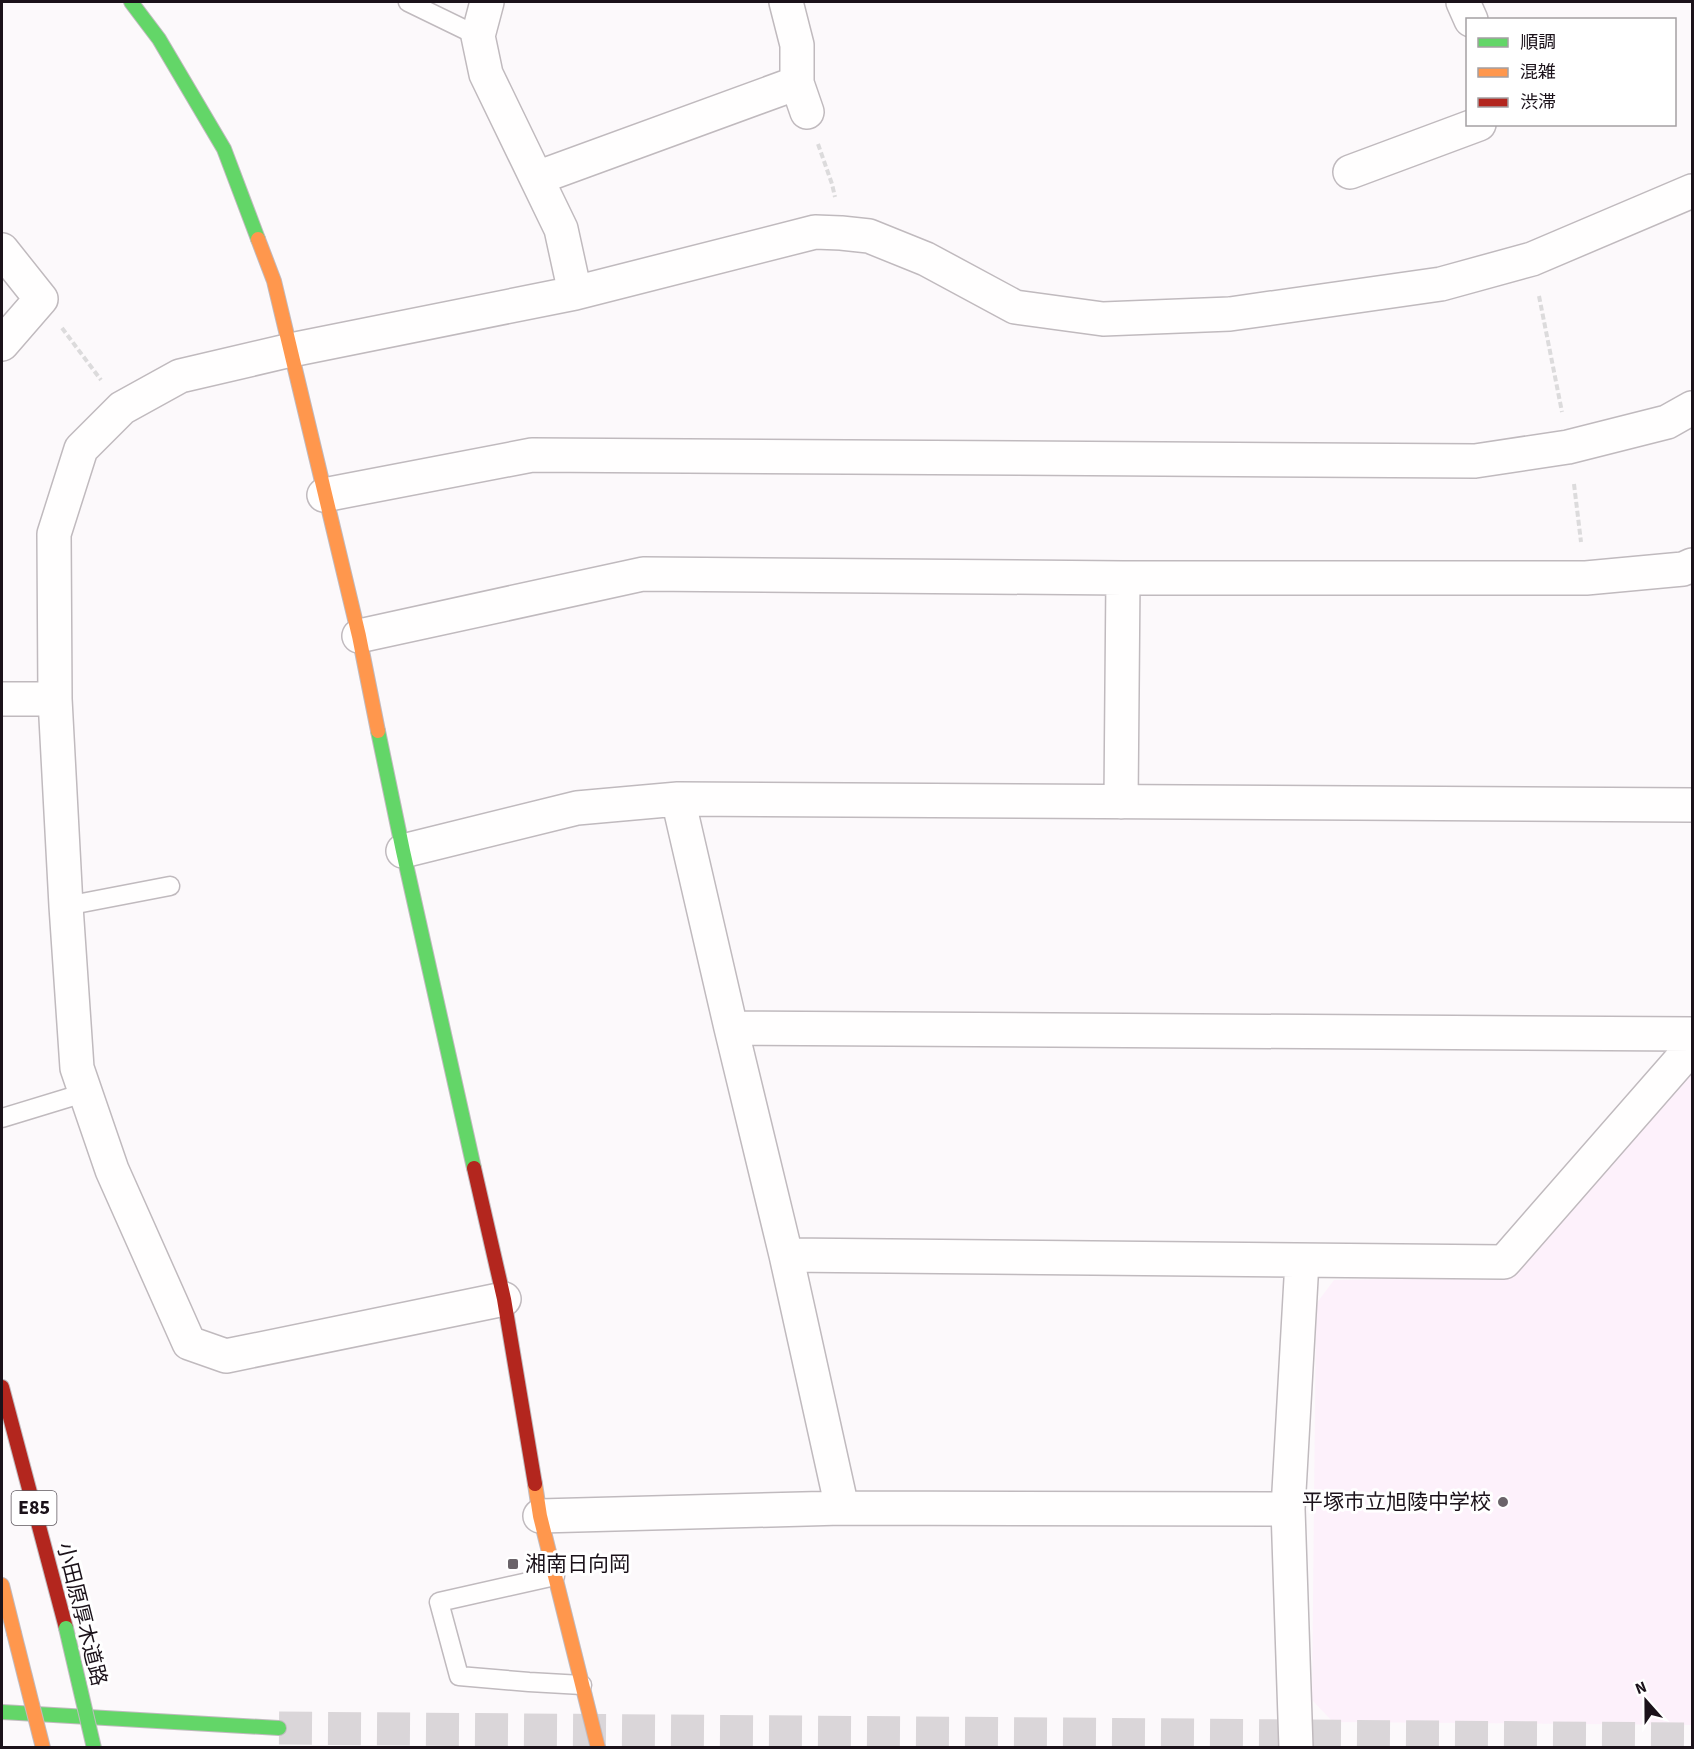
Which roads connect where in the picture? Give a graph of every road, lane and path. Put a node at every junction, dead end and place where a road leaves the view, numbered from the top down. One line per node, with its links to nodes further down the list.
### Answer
1 (131, 2): 17 (main road)
2 (408, 2): 7 (lane)
3 (487, 2): 7 (street)
4 (786, 2): 10 (street)
5 (1463, 2): 6 (street)
6 (1470, 18)
7 (478, 36): 10 (street)
8 (1474, 126): 9 (street)
9 (1350, 172)
10 (537, 178): 14 (street)
11 (1692, 191): 13 (street)
12 (2, 250): 15 (street)
13 (1532, 260): 14 (street); 20 (path)
14 (575, 293): 17 (street)
15 (40, 299): 16 (street); 18 (path)
16 (2, 344)
17 (291, 351): 18 (street); 22 (main road)
18 (122, 408): 28 (street)
19 (1692, 408): 22 (street)
20 (1562, 416)
21 (1573, 475): 25 (path)
22 (324, 495): 26 (main road)
23 (1692, 564): 25 (street)
24 (1123, 578): 25 (street); 26 (street); 30 (street)
25 (1586, 578)
26 (359, 636): 32 (main road)
27 (2, 699): 28 (street)
28 (56, 699): 34 (street)
29 (678, 799): 30 (street); 32 (street); 35 (street)
30 (1121, 802): 31 (street)
31 (1692, 805)
32 (403, 851): 42 (main road)
33 (170, 886): 34 (lane)
34 (66, 906): 38 (street)
35 (730, 1028): 36 (street); 40 (street)
36 (1692, 1034)
37 (1692, 1047): 41 (street)
38 (84, 1093): 39 (lane); 42 (street)
39 (4, 1117)
40 (786, 1254): 41 (street); 44 (street)
41 (1302, 1261): 45 (street)
42 (504, 1299): 46 (main road)
43 (2, 1387): 53 (main road, 小田原厚木道路 / E85, bridge)
44 (842, 1508): 45 (street); 46 (street)
45 (1288, 1509): 55 (street)
46 (540, 1516): 47 (main road)
47 (555, 1576): 49 (main road); 49 (lane)
48 (2, 1585): 52 (main road, bridge)
49 (582, 1685): 54 (main road)
50 (2, 1712): 51 (main road)
51 (279, 1728)
52 (43, 1748)
53 (94, 1748)
54 (598, 1748)
55 (1296, 1748)

